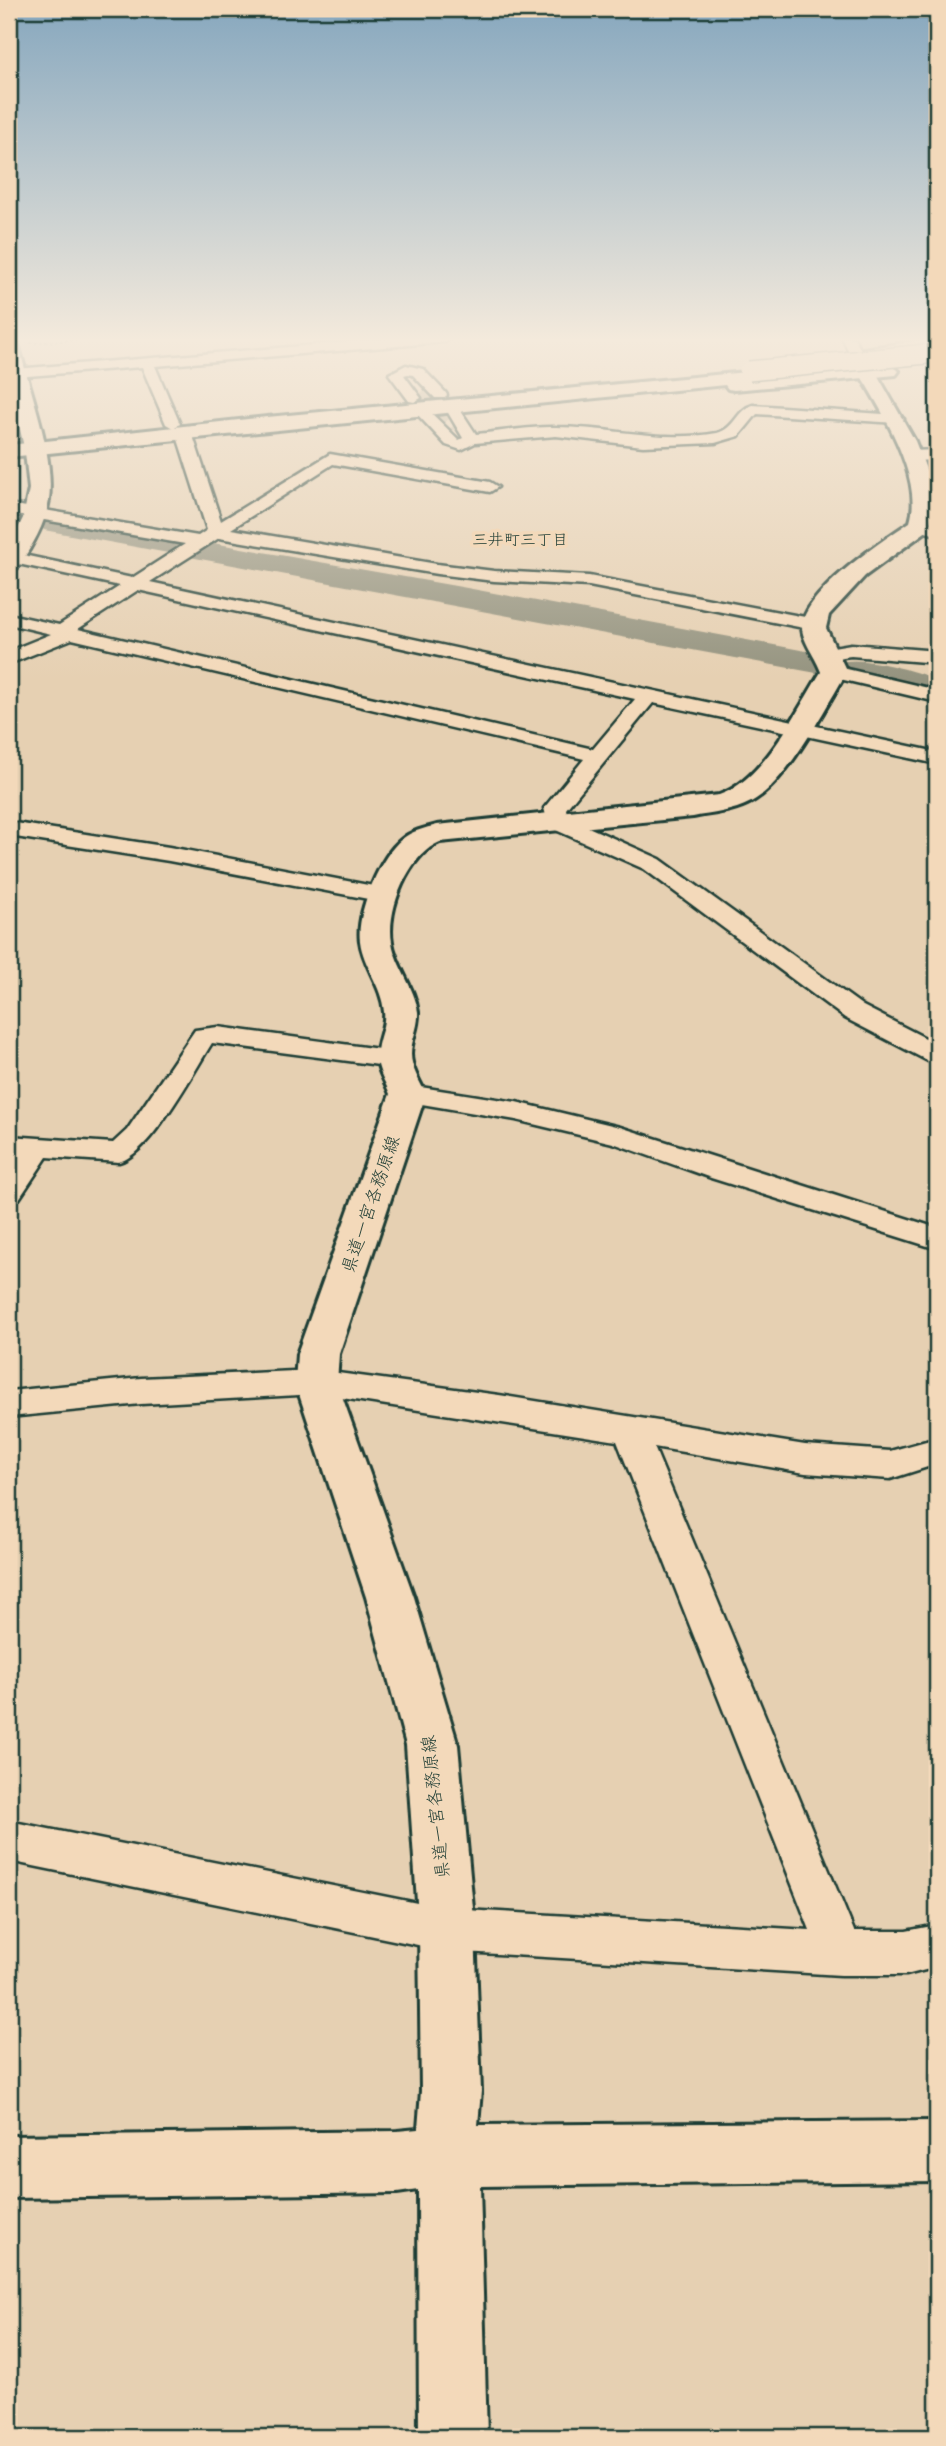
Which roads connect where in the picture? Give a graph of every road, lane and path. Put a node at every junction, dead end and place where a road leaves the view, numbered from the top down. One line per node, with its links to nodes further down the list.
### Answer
1 (33, 452): 6 (main road)
2 (193, 452): 8 (street)
3 (924, 456): 7 (main road, 県道一宮各務原線)
4 (480, 473): 8 (street)
5 (9, 509): 6 (street)
6 (35, 514): 9 (street); 10 (main road)
7 (932, 525): 14 (main road, 県道一宮各務原線)
8 (216, 532): 9 (street); 14 (street)
9 (194, 546): 11 (street)
10 (10, 559): 11 (street)
11 (139, 584): 13 (street); 17 (street)
12 (9, 620): 13 (street)
13 (65, 633): 16 (street); 20 (street)
14 (825, 649): 15 (street); 18 (street); 19 (main road, 県道一宮各務原線)
15 (937, 657)
16 (9, 658)
17 (649, 695): 19 (street); 20 (street)
18 (937, 696)
19 (799, 727): 21 (street); 22 (main road, 県道一宮各務原線)
20 (598, 756): 22 (street)
21 (937, 758)
22 (557, 822): 24 (main road, 県道一宮各務原線); 25 (street)
23 (9, 829): 24 (street)
24 (384, 895): 26 (main road, 県道一宮各務原線)
25 (937, 1055)
26 (401, 1077): 28 (street); 30 (street); 31 (main road, 県道一宮各務原線)
27 (9, 1145): 28 (street)
28 (39, 1147): 29 (street)
29 (9, 1192)
30 (937, 1239)
31 (316, 1382): 32 (street); 33 (street); 36 (main road, 県道一宮各務原線)
32 (9, 1404)
33 (630, 1430): 34 (street); 38 (street)
34 (937, 1451)
35 (9, 1841): 36 (street)
36 (447, 1930): 38 (street); 40 (main road, 県道一宮各務原線)
37 (937, 1946): 38 (street)
38 (841, 1953)
39 (937, 2151): 40 (main road)
40 (446, 2156): 41 (main road); 42 (main road, 県道一宮各務原線)
41 (9, 2167)
42 (453, 2437)

